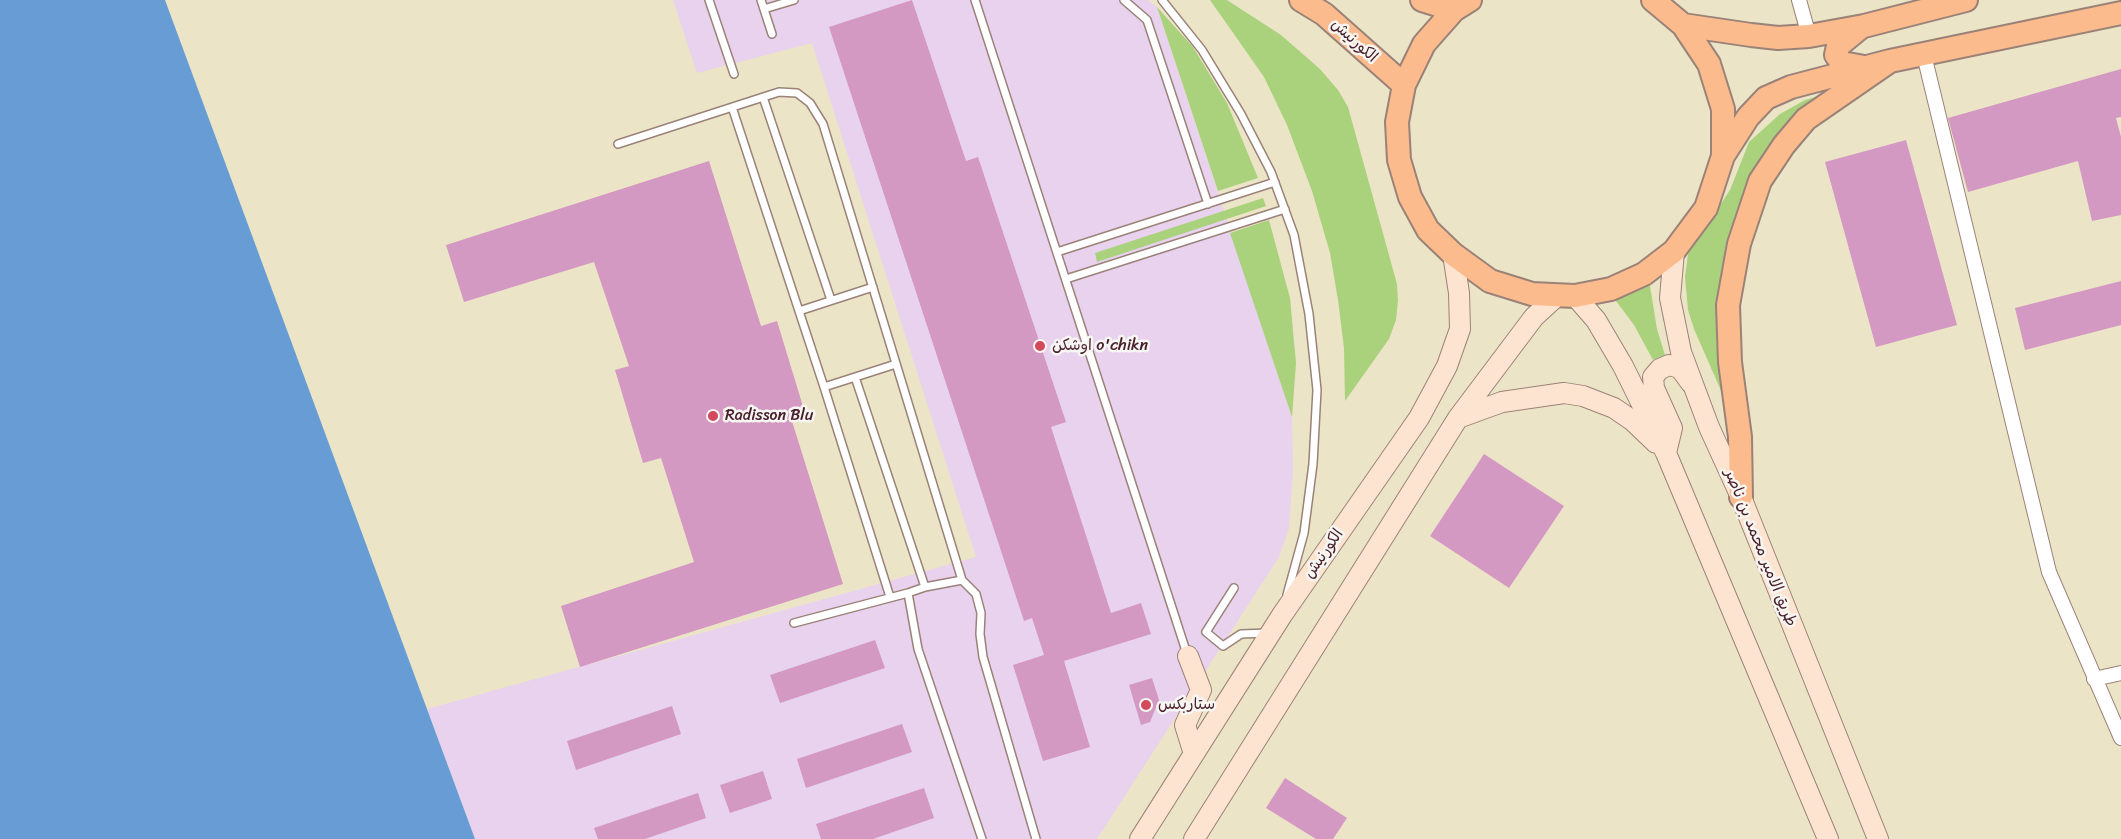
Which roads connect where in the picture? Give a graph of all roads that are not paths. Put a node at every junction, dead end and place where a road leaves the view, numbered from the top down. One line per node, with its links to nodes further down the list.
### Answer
1 (709, 0): 23 (lane)
2 (761, 0): 14 (lane)
3 (794, 0): 14 (lane)
4 (975, 0): 33 (lane)
5 (1124, 0): 30 (lane)
6 (1162, 0): 29 (lane)
7 (1301, 0): 24 (main road, الكورنيش)
8 (1422, 0): 12 (main road)
9 (1653, 0): 16 (main road)
10 (1799, 0): 19 (street)
11 (1966, 0): 13 (main road)
12 (1462, 5): 24 (main road)
13 (1927, 5): 17 (main road)
14 (764, 9): 18 (lane)
15 (2121, 13): 20 (main road)
16 (1683, 25): 19 (main road); 28 (main road)
17 (1864, 26): 19 (main road); 22 (main road)
18 (772, 34)
19 (1809, 36)
20 (1924, 55): 21 (main road); 57 (street)
21 (1890, 61): 22 (main road); 46 (main road)
22 (1864, 68): 28 (main road)
23 (734, 74)
24 (1404, 85): 34 (main road)
25 (763, 97): 26 (lane); 36 (lane); 38 (lane)
26 (732, 107): 27 (lane); 39 (lane)
27 (618, 144)
28 (1723, 156): 32 (main road)
29 (1275, 182): 30 (lane); 31 (lane)
30 (1208, 204): 33 (lane)
31 (1285, 209): 35 (lane); 52 (lane)
32 (1674, 251): 37 (main road); 42 (main road, طريق الامير محمد بن ناصر)
33 (1057, 252): 35 (lane)
34 (1453, 254): 37 (main road); 52 (main road, الكورنيش)
35 (1066, 279): 55 (lane)
36 (873, 287): 38 (lane); 40 (lane)
37 (1566, 296): 44 (main road); 45 (main road)
38 (831, 300): 39 (lane)
39 (799, 311): 43 (lane)
40 (896, 364): 41 (lane); 47 (lane)
41 (855, 377): 43 (lane); 48 (lane)
42 (1693, 385): 45 (main road); 46 (main road, طريق الامير محمد بن ناصر)
43 (824, 387): 51 (lane)
44 (1458, 418): 45 (main road); 64 (main road)
45 (1666, 453): 60 (main road)
46 (1741, 497): 65 (main road, طريق الامير محمد بن ناصر)
47 (962, 580): 48 (lane); 62 (lane)
48 (925, 587): 50 (lane)
49 (1234, 588): 54 (lane)
50 (908, 593): 51 (lane); 61 (lane)
51 (891, 597): 53 (lane)
52 (1282, 615): 54 (main road, الكورنيش)
53 (794, 623)
54 (1271, 633): 59 (main road, الكورنيش)
55 (1188, 656): 59 (main road)
56 (2121, 672): 57 (street)
57 (2094, 679): 58 (street)
58 (2121, 738)
59 (1194, 754): 63 (main road, الكورنيش)
60 (1825, 836)
61 (982, 839)
62 (1036, 839)
63 (1140, 839)
64 (1194, 839)
65 (1878, 839)

